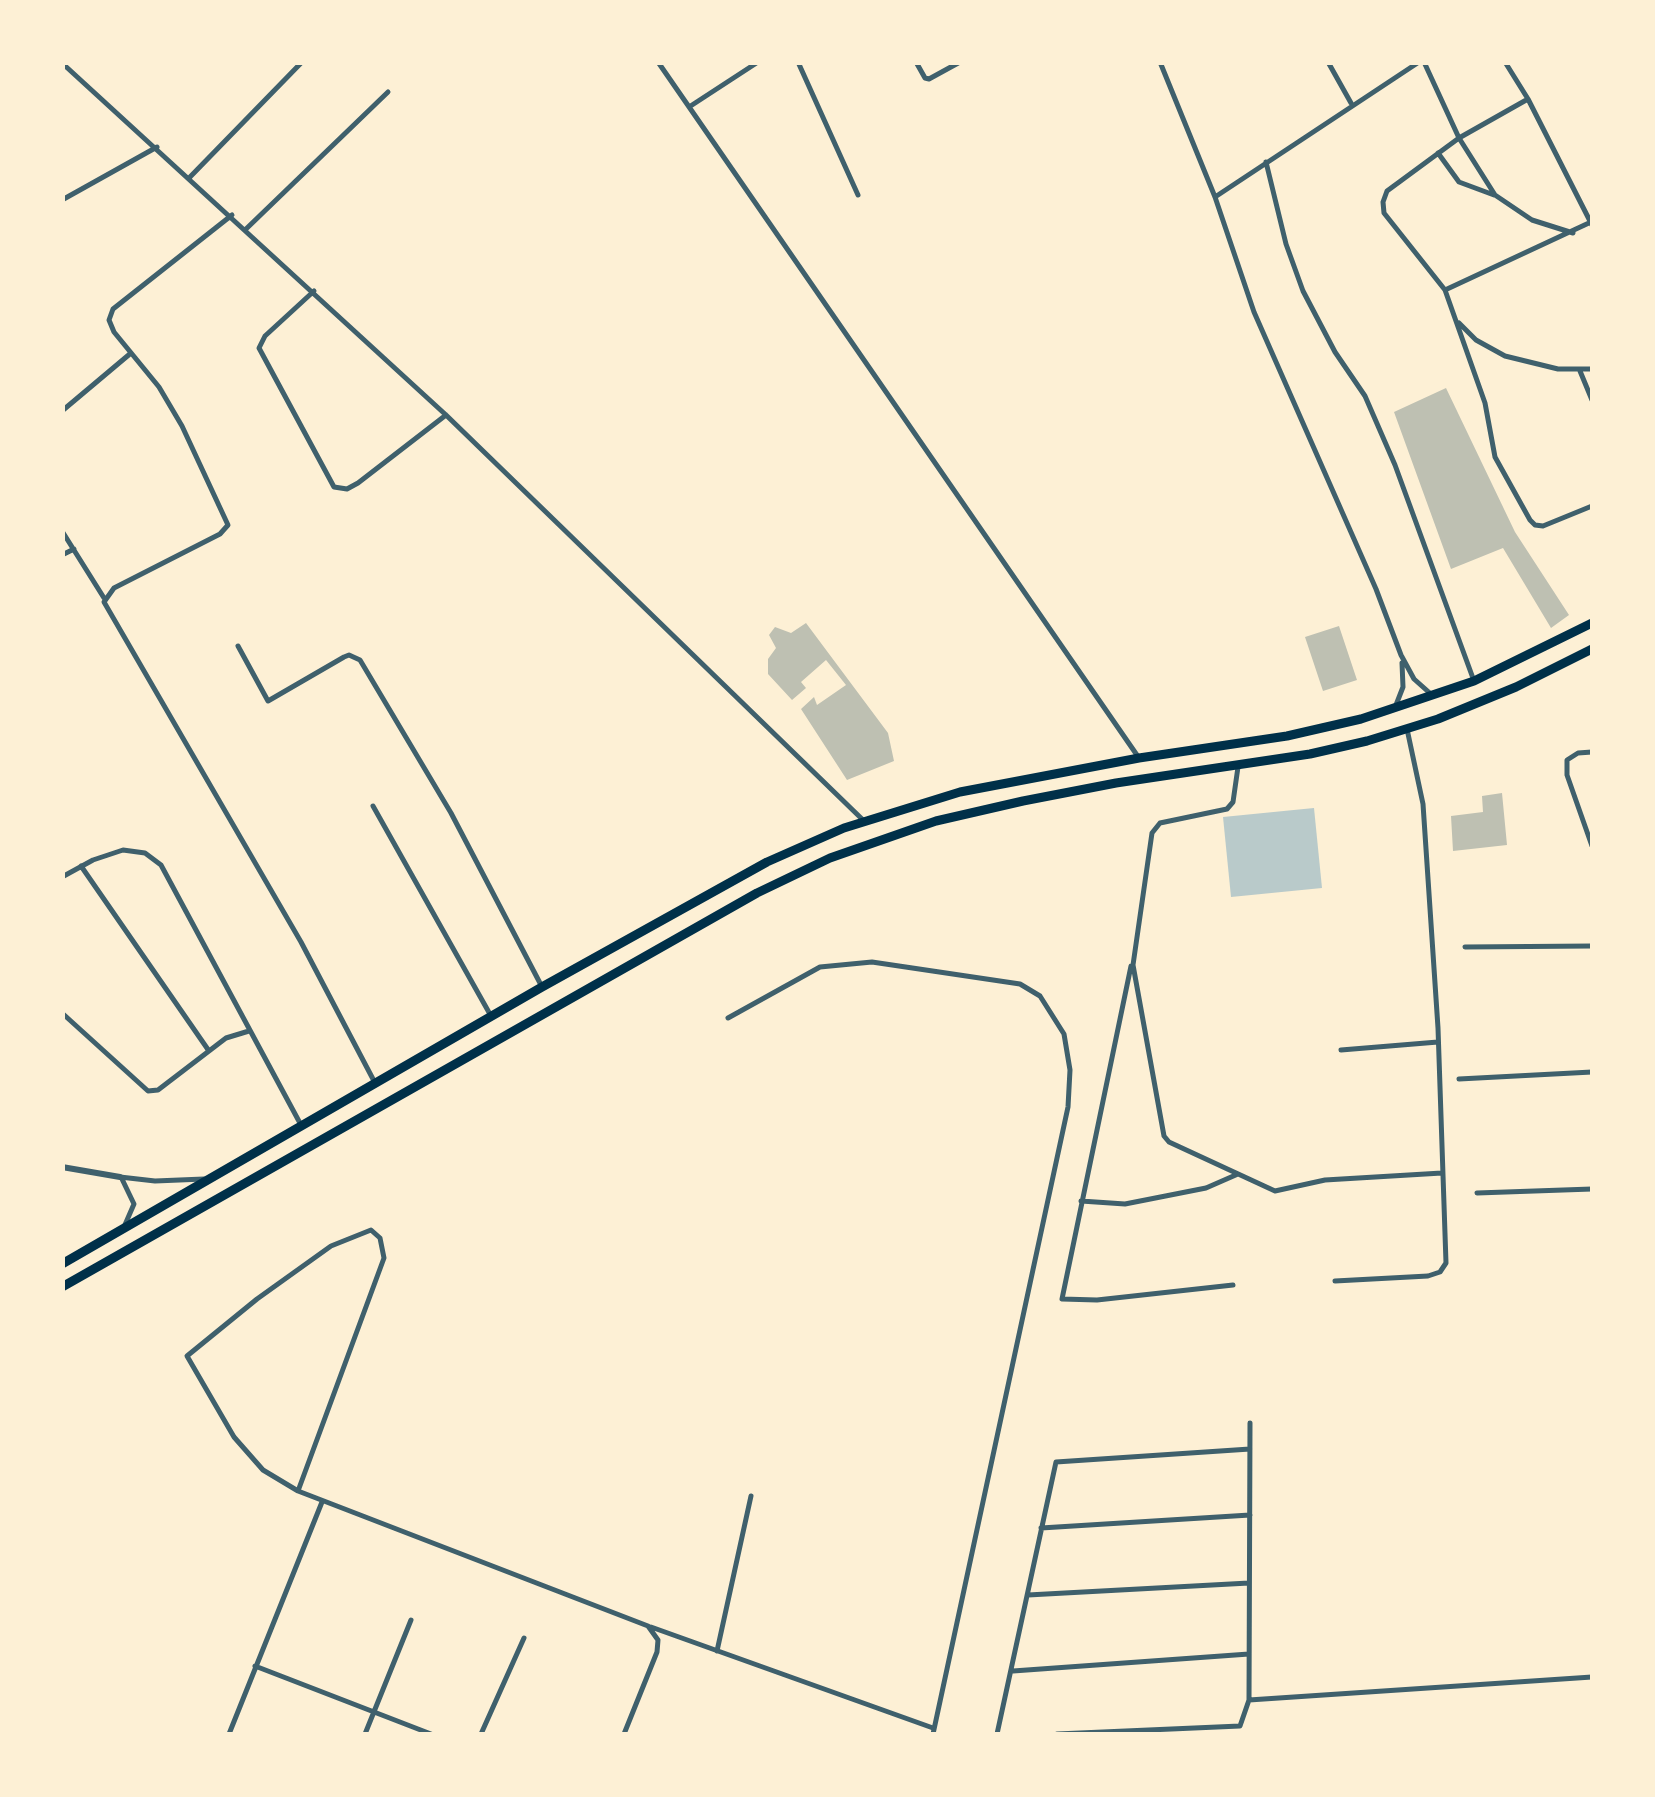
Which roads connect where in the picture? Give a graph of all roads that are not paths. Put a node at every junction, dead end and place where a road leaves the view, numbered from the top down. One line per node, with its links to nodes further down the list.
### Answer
1 (62, 62): 17 (street)
2 (302, 62): 20 (street)
3 (658, 62): 15 (street)
4 (758, 62): 15 (street)
5 (798, 62): 22 (street)
6 (916, 62): 7 (street)
7 (960, 62)
8 (1160, 62): 23 (street)
9 (1328, 62): 14 (street)
10 (1421, 62): 14 (street); 16 (street)
11 (1505, 62): 13 (street)
12 (388, 92): 27 (street)
13 (1528, 99): 16 (street); 26 (street)
14 (1351, 104): 19 (street)
15 (689, 107): 52 (street)
16 (1459, 138): 18 (street); 21 (street)
17 (157, 147): 20 (street); 24 (street)
18 (1438, 154): 21 (street); 29 (street)
19 (1266, 162): 23 (street); 47 (street)
20 (190, 177): 25 (street)
21 (1494, 195): 28 (street)
22 (858, 196)
23 (1215, 197): 46 (street)
24 (62, 200)
25 (232, 216): 27 (street); 32 (street)
26 (1592, 224): 28 (street)
27 (246, 228): 30 (street)
28 (1574, 233): 29 (street)
29 (1445, 290): 31 (street)
30 (314, 291): 37 (street); 37 (street)
31 (1458, 323): 34 (street); 38 (street)
32 (130, 353): 36 (street); 42 (street)
33 (1592, 369): 34 (street)
34 (1580, 371): 35 (street)
35 (1592, 400)
36 (62, 411)
37 (446, 415): 55 (street)
38 (1592, 506)
39 (62, 531): 40 (street)
40 (74, 549): 41 (street); 42 (street)
41 (62, 556)
42 (104, 598): 74 (street)
43 (1592, 623): 47 (highway)
44 (238, 646): 63 (street)
45 (1592, 649): 50 (highway)
46 (1401, 654): 48 (street); 49 (street)
47 (1474, 682): 48 (highway)
48 (1433, 696): 49 (highway)
49 (1394, 708): 52 (highway)
50 (1407, 729): 53 (highway); 69 (street)
51 (1592, 752): 56 (street)
52 (1138, 758): 55 (highway)
53 (1238, 765): 61 (street); 64 (highway)
54 (373, 806): 66 (street)
55 (863, 820): 62 (highway)
56 (1592, 846)
57 (81, 866): 58 (street); 68 (street); 71 (street)
58 (62, 877)
59 (1592, 946): 60 (street)
60 (1466, 947)
61 (1133, 958): 77 (street); 83 (street)
62 (562, 976): 63 (highway); 64 (highway)
63 (542, 987): 66 (highway)
64 (574, 996): 88 (highway)
65 (62, 1013): 71 (street)
66 (491, 1016): 74 (highway)
67 (728, 1018): 108 (street)
68 (249, 1031): 71 (street); 75 (street)
69 (1438, 1042): 70 (street); 78 (street)
70 (1340, 1050)
71 (209, 1051)
72 (1592, 1072): 73 (street)
73 (1459, 1078)
74 (374, 1082): 75 (highway)
75 (301, 1125): 80 (highway)
76 (62, 1167): 79 (street)
77 (1240, 1173): 78 (street); 83 (street)
78 (1442, 1174): 86 (street)
79 (120, 1177): 80 (street); 84 (street)
80 (204, 1179): 84 (highway)
81 (1592, 1189): 82 (street)
82 (1477, 1193)
83 (1081, 1201): 87 (street)
84 (123, 1228): 85 (highway)
85 (62, 1264)
86 (1335, 1281)
87 (1232, 1285)
88 (62, 1287)
89 (1250, 1424): 90 (street)
90 (1250, 1449): 94 (street); 95 (street)
91 (298, 1491): 91 (street); 93 (street)
92 (751, 1496): 101 (street)
93 (322, 1502): 99 (street); 103 (street)
94 (1250, 1515): 95 (street); 96 (street)
95 (1041, 1528): 97 (street)
96 (1249, 1583): 97 (street); 102 (street)
97 (1026, 1595): 104 (street)
98 (410, 1620): 107 (street)
99 (648, 1626): 101 (street); 113 (street)
100 (524, 1638): 112 (street)
101 (718, 1651): 108 (street)
102 (1249, 1654): 104 (street); 106 (street)
103 (255, 1666): 107 (street); 109 (street)
104 (1012, 1671): 114 (street)
105 (1592, 1677): 106 (street)
106 (1249, 1700): 115 (street)
107 (374, 1712): 110 (street); 111 (street)
108 (933, 1731)
109 (229, 1734)
110 (365, 1734)
111 (430, 1734)
112 (481, 1734)
113 (624, 1734)
114 (997, 1734)
115 (1058, 1734)

